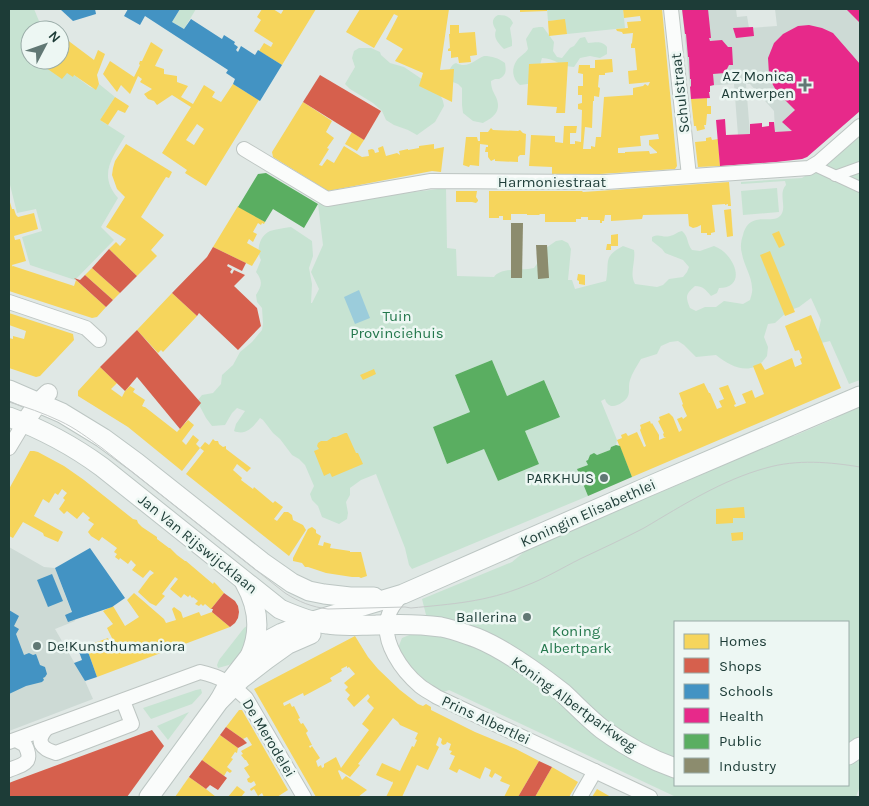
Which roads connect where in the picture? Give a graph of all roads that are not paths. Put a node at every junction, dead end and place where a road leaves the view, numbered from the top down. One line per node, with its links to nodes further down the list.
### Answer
1 (671, 9): 6 (street, Schulstraat)
2 (860, 126): 4 (street)
3 (244, 149): 6 (street, Harmoniestraat)
4 (814, 166): 6 (street, Harmoniestraat); 7 (street)
5 (860, 168): 7 (street)
6 (689, 176)
7 (835, 176): 8 (street)
8 (860, 187)
9 (9, 302): 10 (street)
10 (98, 340)
11 (9, 390): 13 (main road, Jan Van Rijswijcklaan)
12 (860, 396): 18 (main road, Koningin Elisabethlei)
13 (43, 398): 14 (street); 17 (main road, Jan Van Rijswijcklaan)
14 (16, 420): 15 (street); 16 (main road, Jan Van Rijswijcklaan)
15 (9, 448)
16 (245, 582): 19 (main road, Jan Van Rijswijcklaan); 23 (main road)
17 (309, 591): 18 (main road, Jan Van Rijswijcklaan); 19 (main road)
18 (403, 594): 19 (main road, Koningin Elisabethlei); 20 (street)
19 (309, 622): 21 (main road, Jan Van Rijswijcklaan); 22 (main road); 23 (main road, Koningin Elisabethlei)
20 (386, 624): 21 (main road, Jan Van Rijswijcklaan); 30 (main road, Koning Albertparkweg); 32 (street, Prins Albertlei)
21 (344, 625): 22 (main road)
22 (288, 644): 24 (main road)
23 (250, 656): 24 (main road)
24 (231, 685): 25 (street); 33 (main road); 34 (street, De Merodelei)
25 (123, 700): 26 (street); 26 (street)
26 (46, 729): 27 (street)
27 (12, 741): 31 (street)
28 (860, 747): 29 (main road)
29 (849, 754)
30 (674, 768)
31 (9, 770)
32 (595, 771): 35 (street); 36 (street, Prins Albertlei)
33 (149, 797)
34 (304, 797)
35 (580, 797)
36 (650, 797)

